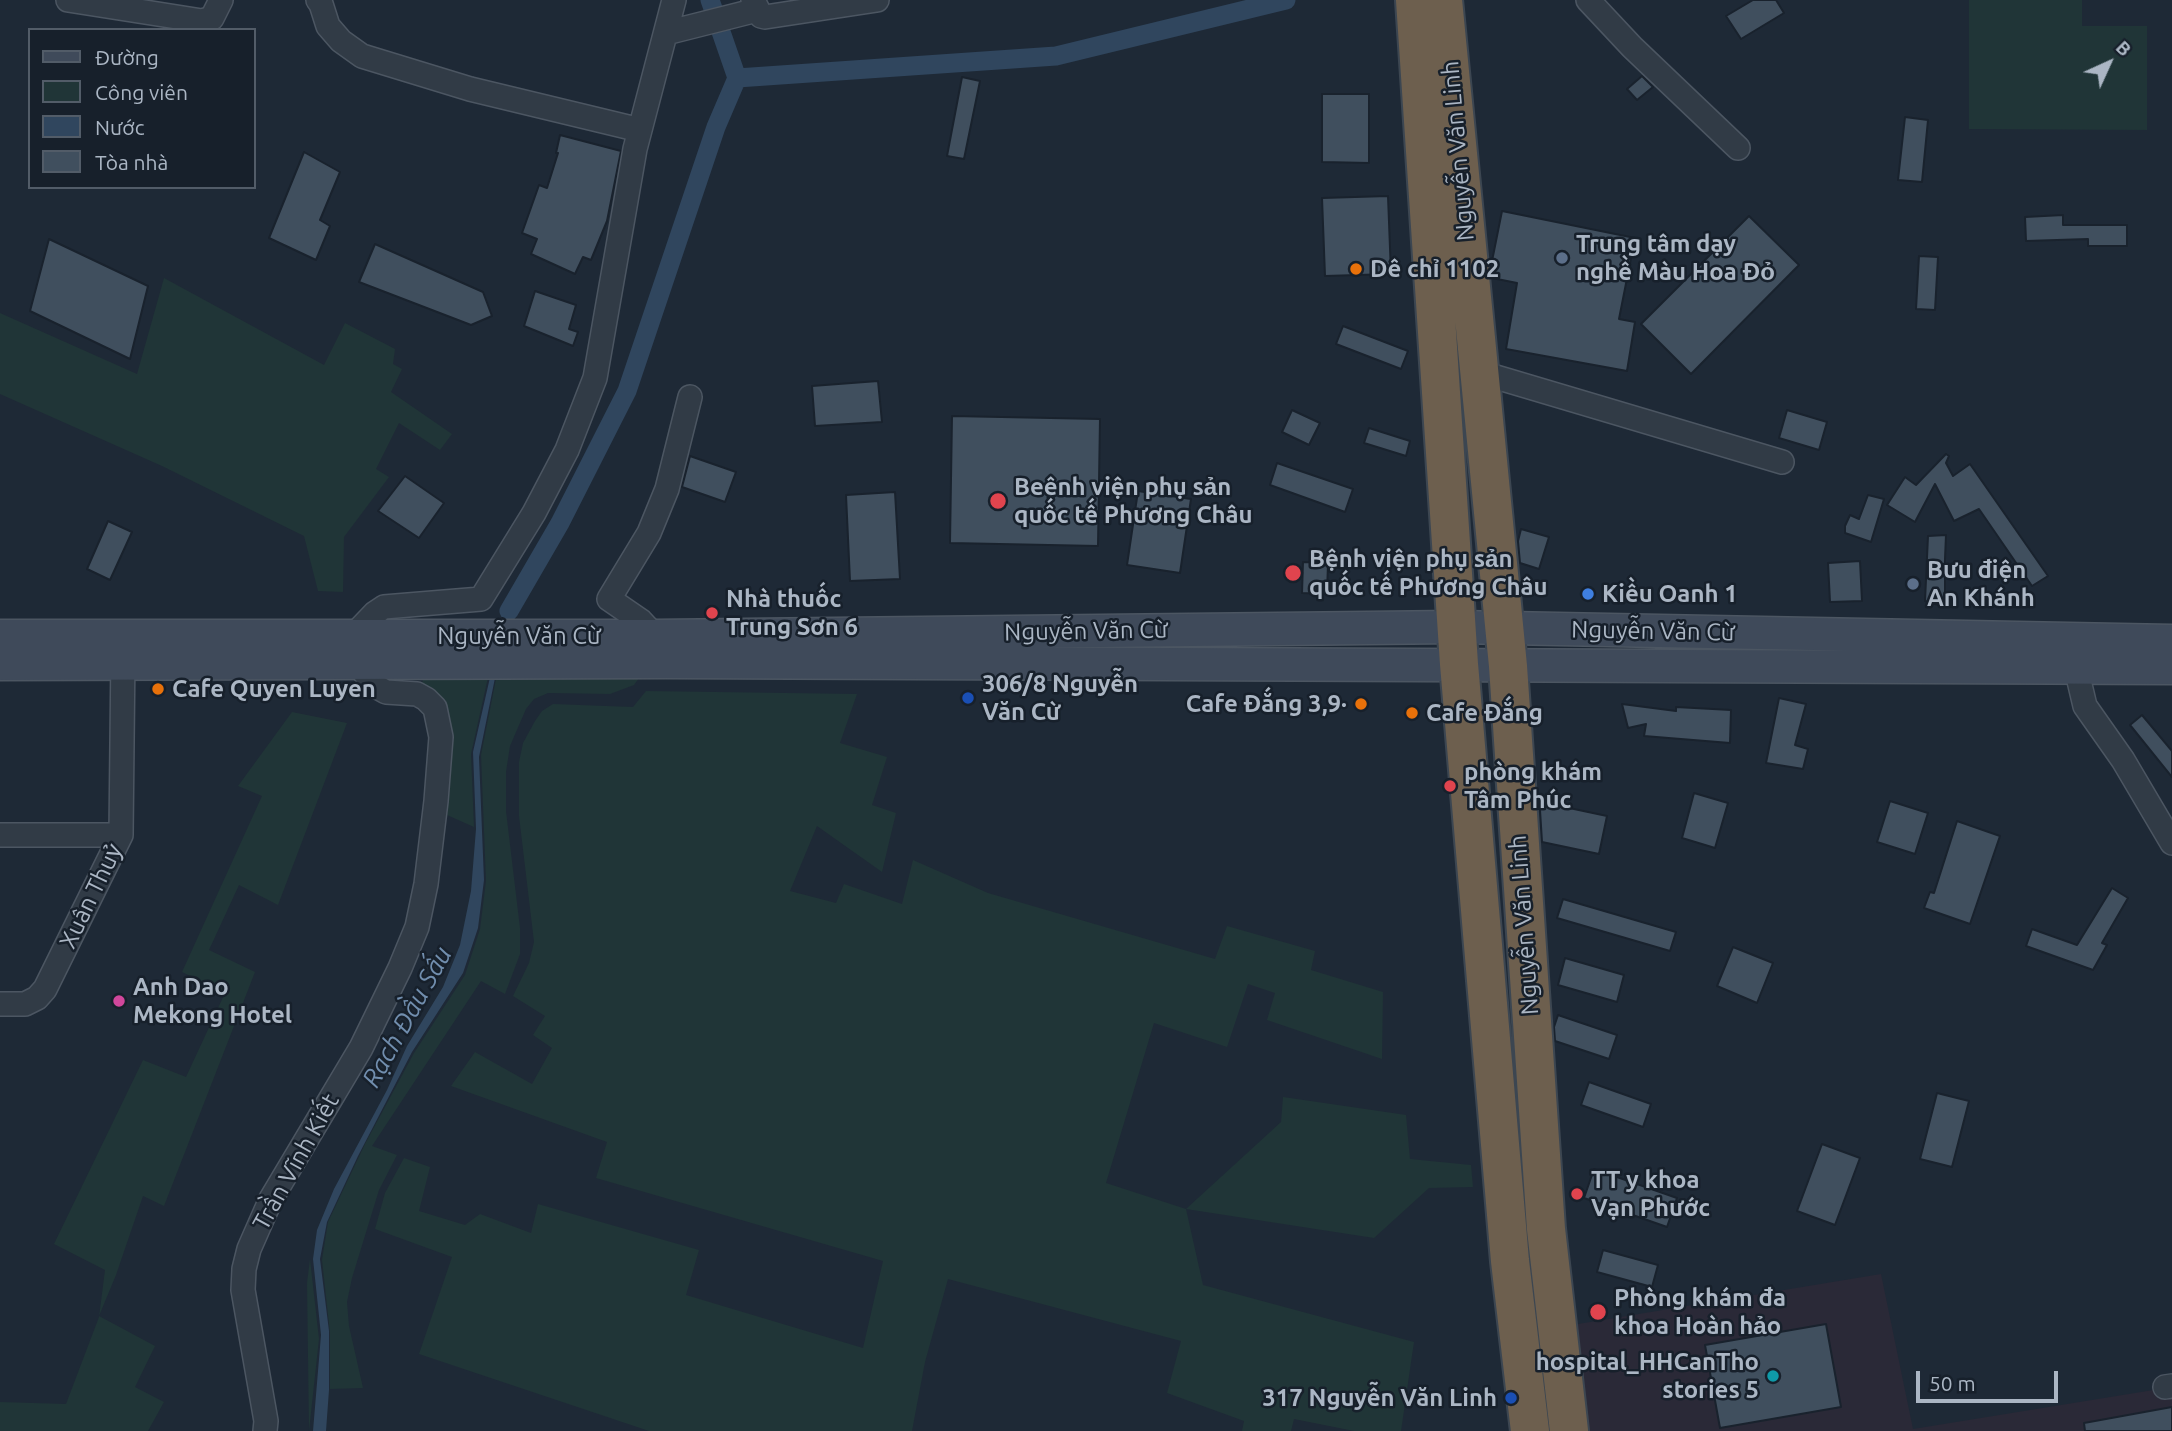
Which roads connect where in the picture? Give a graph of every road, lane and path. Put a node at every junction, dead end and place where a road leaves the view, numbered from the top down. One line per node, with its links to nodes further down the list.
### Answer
1 (68, 0): 2 (street)
2 (221, 0)
3 (318, 0): 11 (street)
4 (674, 0): 10 (street)
5 (877, 0): 9 (street)
6 (1415, 0): 16 (highway, Nguyễn Văn Linh)
7 (1443, 0): 13 (highway, Nguyễn Văn Linh)
8 (1588, 0): 12 (street)
9 (751, 8): 10 (street)
10 (666, 33): 11 (street)
11 (640, 130): 24 (street)
12 (1738, 148)
13 (1479, 372): 15 (street); 17 (highway, Nguyễn Văn Linh)
14 (690, 397): 19 (street)
15 (1783, 462)
16 (1456, 627): 17 (main road, Nguyễn Văn Cừ); 21 (main road, Nguyễn Văn Cừ); 27 (highway, Nguyễn Văn Linh)
17 (1505, 628): 20 (main road, Nguyễn Văn Cừ); 28 (highway, Nguyễn Văn Linh)
18 (0, 636): 23 (main road, Nguyễn Văn Cừ)
19 (655, 636): 21 (main road, Nguyễn Văn Cừ); 22 (main road, Nguyễn Văn Cừ)
20 (2172, 641)
21 (815, 648): 22 (main road, Nguyễn Văn Cừ); 27 (main road, Nguyễn Văn Cừ)
22 (540, 649): 25 (main road, Nguyễn Văn Cừ)
23 (123, 650): 24 (main road, Nguyễn Văn Cừ); 26 (main road, Nguyễn Văn Cừ); 33 (street, Xuân Thuỷ)
24 (358, 650): 25 (main road, Nguyễn Văn Cừ); 31 (main road, Nguyễn Văn Cừ)
25 (470, 650): 31 (main road, Nguyễn Văn Cừ)
26 (0, 664)
27 (1459, 664): 28 (main road, Nguyễn Văn Cừ); 37 (highway, Nguyễn Văn Linh)
28 (1508, 666): 29 (main road, Nguyễn Văn Cừ); 38 (highway, Nguyễn Văn Linh)
29 (2076, 668): 30 (main road, Nguyễn Văn Cừ); 34 (street)
30 (2172, 668)
31 (420, 679): 36 (street, Trần Vĩnh Kiết)
32 (0, 835): 33 (street)
33 (121, 835): 35 (street, Xuân Thuỷ)
34 (2172, 843)
35 (0, 1004)
36 (265, 1431)
37 (1530, 1431)
38 (1569, 1431)

